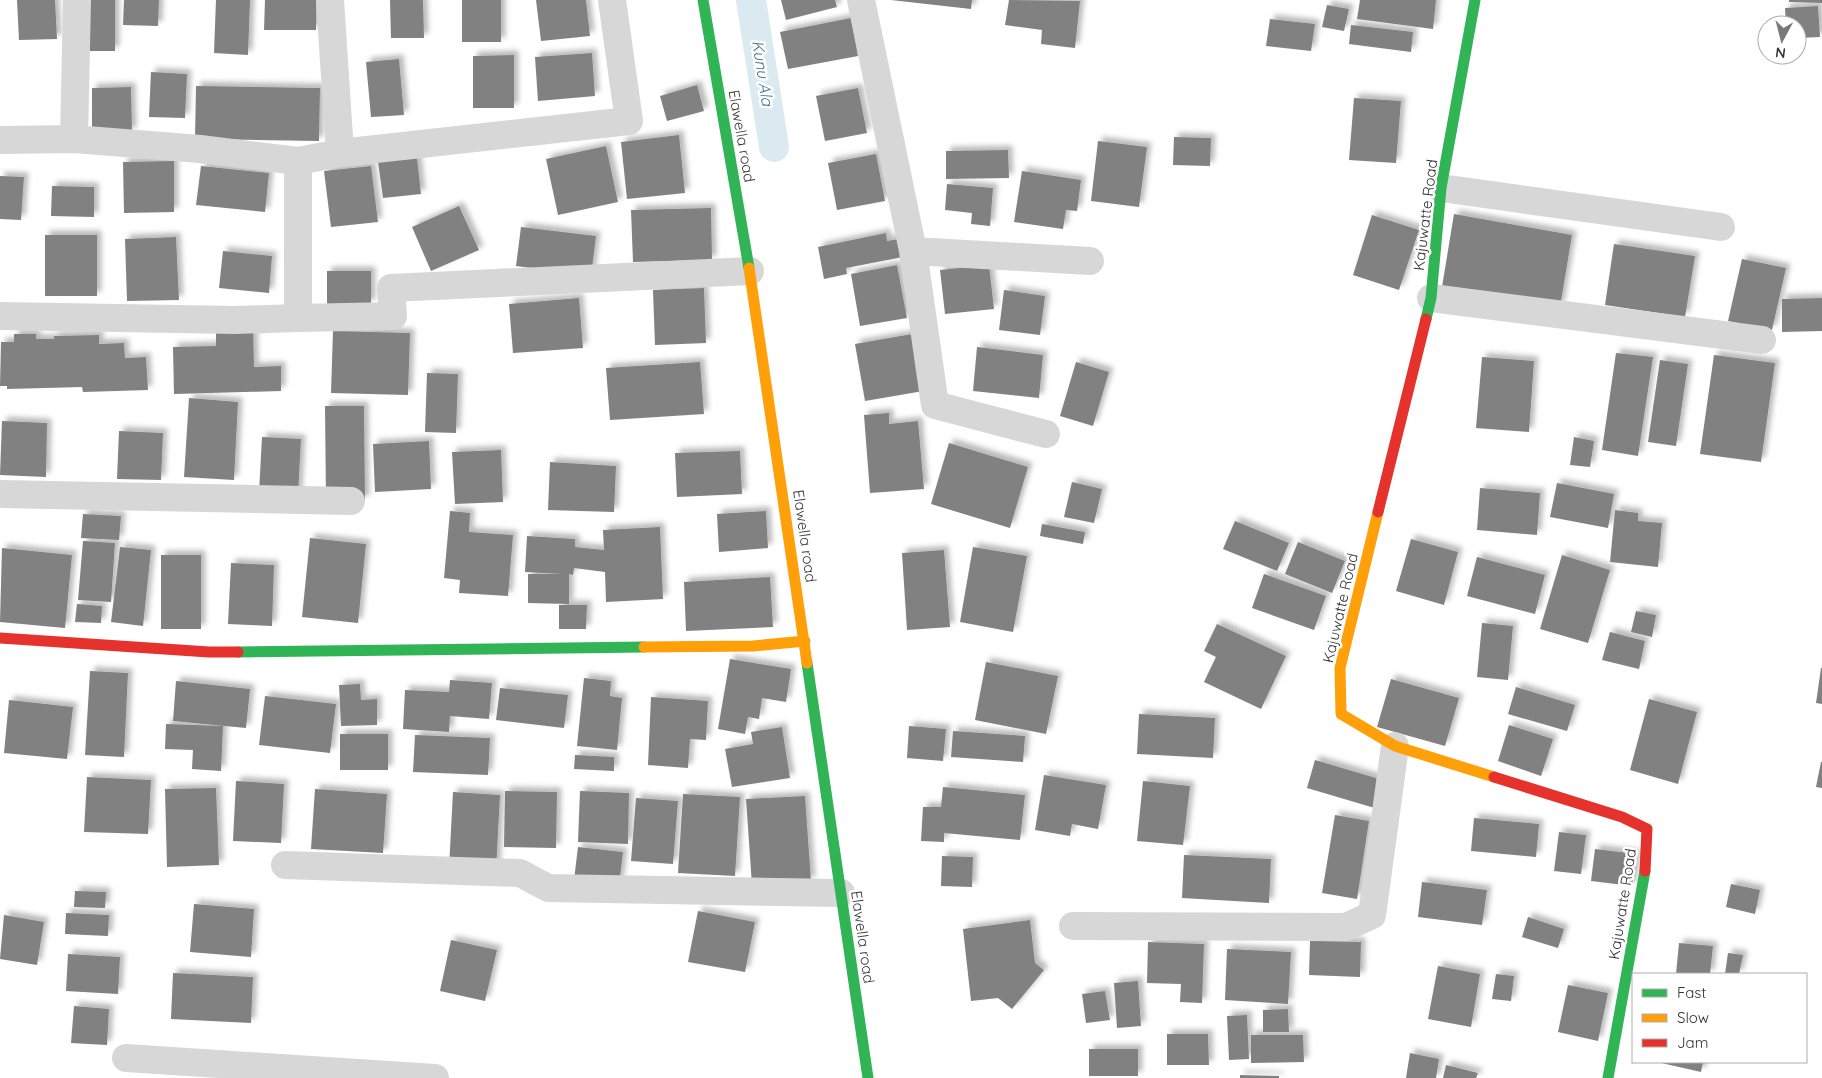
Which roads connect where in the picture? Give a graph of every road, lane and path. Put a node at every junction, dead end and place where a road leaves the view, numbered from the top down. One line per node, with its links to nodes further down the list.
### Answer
1 (77, 0): 7 (street)
2 (330, 0): 9 (street)
3 (612, 0): 9 (street)
4 (703, 0): 15 (street, Elawella road)
5 (860, 0): 13 (street)
6 (1475, 0): 11 (street, Kajuwatte Road)
7 (74, 139): 8 (street); 10 (street)
8 (0, 140)
9 (340, 153): 10 (street)
10 (298, 161): 18 (street)
11 (1441, 188): 12 (street); 16 (street, Kajuwatte Road)
12 (1721, 227)
13 (913, 251): 14 (street); 20 (street)
14 (1090, 261)
15 (750, 271): 18 (street); 24 (street, Elawella road)
16 (1431, 298): 19 (street); 25 (street, Kajuwatte Road)
17 (0, 316): 18 (street)
18 (298, 318)
19 (1762, 340)
20 (1046, 434)
21 (0, 494): 22 (street)
22 (351, 501)
23 (0, 638): 24 (street)
24 (805, 641): 27 (street, Elawella road)
25 (1395, 746): 28 (street); 32 (street, Kajuwatte Road)
26 (285, 865): 27 (street)
27 (842, 893): 30 (street, Elawella road)
28 (1073, 926)
29 (126, 1058): 31 (street)
30 (863, 1077)
31 (435, 1078)
32 (1608, 1078)

